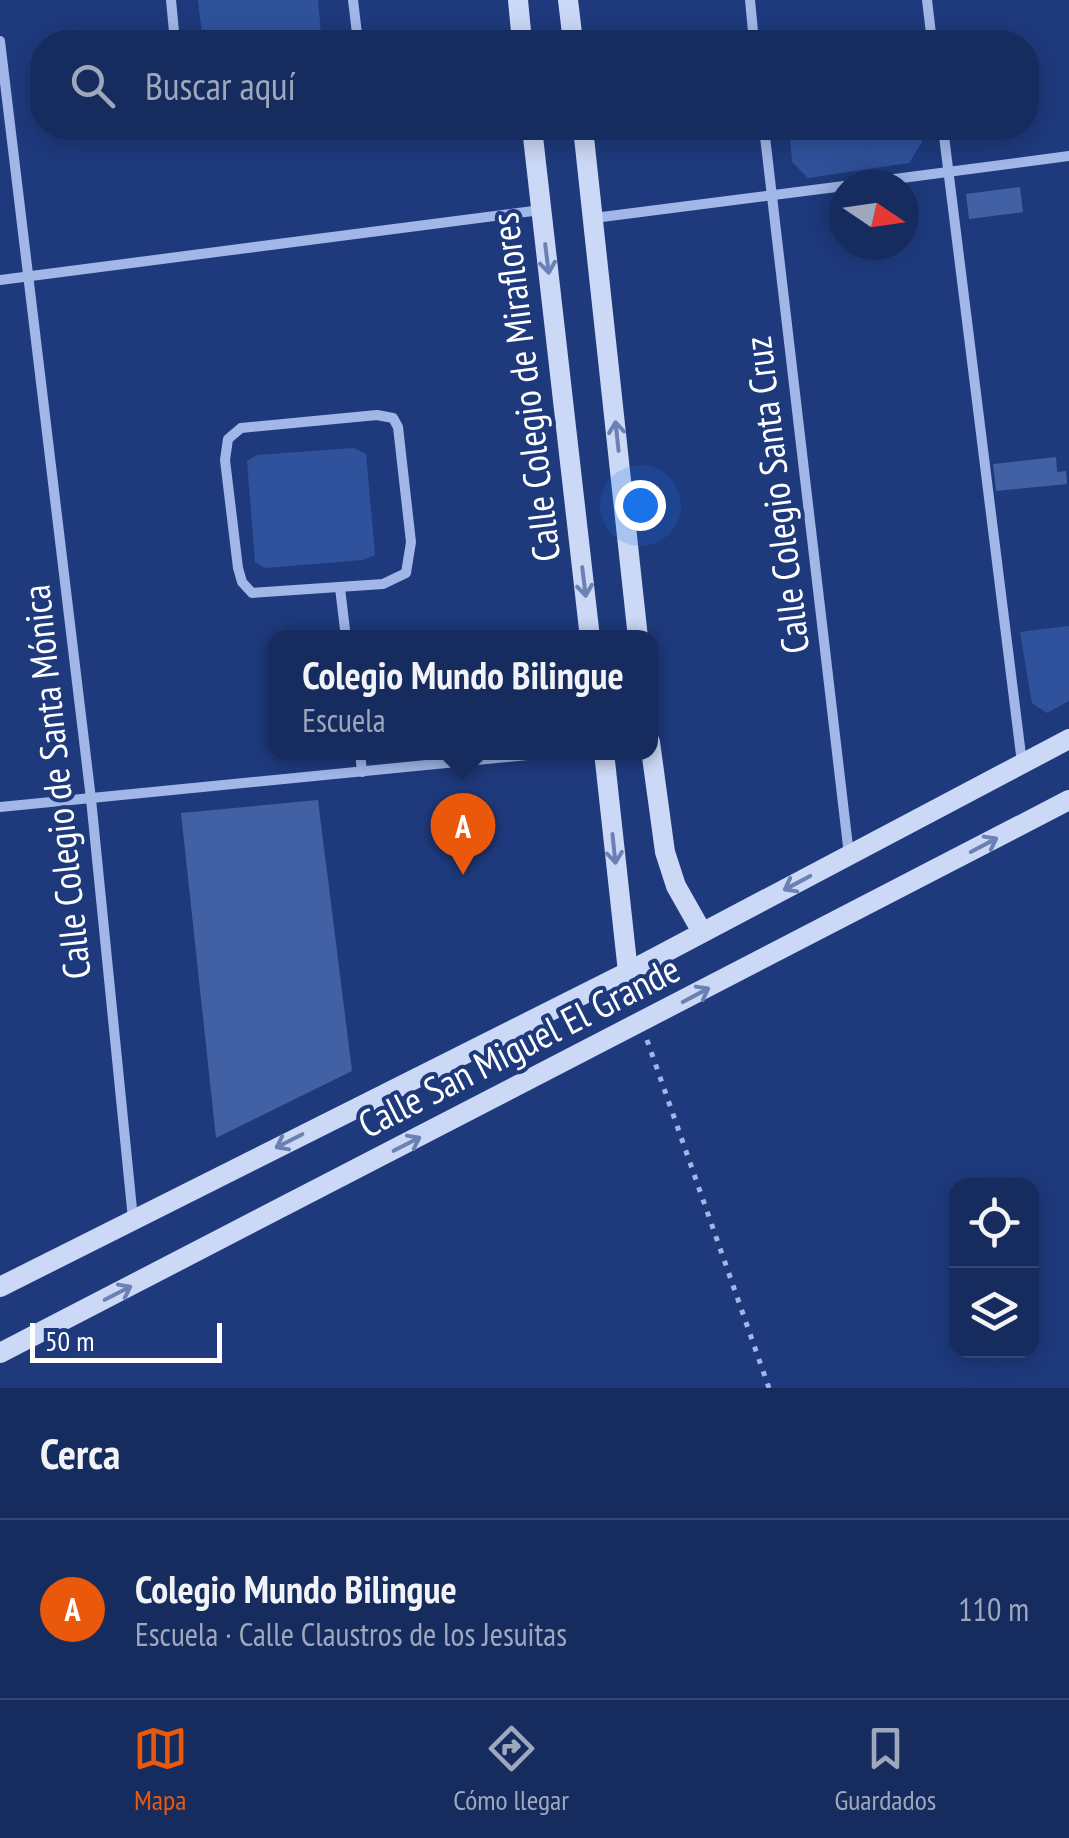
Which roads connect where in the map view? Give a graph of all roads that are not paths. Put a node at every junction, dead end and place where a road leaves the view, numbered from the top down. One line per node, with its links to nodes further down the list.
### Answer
1 (171, 0): 7 (street)
2 (353, 0): 8 (street)
3 (518, 0): 9 (street)
4 (568, 0): 10 (street)
5 (750, 0): 11 (street)
6 (927, 0): 12 (street)
7 (174, 30)
8 (357, 30)
9 (521, 30)
10 (572, 30)
11 (753, 30)
12 (931, 30)
13 (0, 41): 25 (street, Calle Colegio de Santa Mónica)
14 (533, 140): 23 (street, Calle Colegio de Miraflores)
15 (584, 140): 24 (street)
16 (765, 140): 22 (street, Calle Colegio Santa Cruz)
17 (944, 140): 19 (street)
18 (1069, 156): 19 (street)
19 (948, 172): 20 (street); 36 (street)
20 (919, 176)
21 (829, 187): 22 (street)
22 (772, 195): 24 (street); 41 (street, Calle Colegio Santa Cruz)
23 (541, 210): 25 (street); 29 (street, Calle Colegio de Miraflores, one-way to 29)
24 (594, 218): 30 (street, one-way to 24)
25 (30, 276): 26 (street); 38 (street, Calle Colegio de Santa Mónica)
26 (0, 280)
27 (340, 588): 27 (street); 28 (street)
28 (345, 630)
29 (589, 630)
30 (637, 630)
31 (1069, 739): 36 (street, Calle San Miguel El Grande)
32 (361, 760): 37 (street)
33 (480, 760): 37 (street)
34 (605, 760): 43 (street, one-way to 43)
35 (652, 760): 42 (street)
36 (1022, 764): 41 (street, Calle San Miguel El Grande)
37 (362, 772): 38 (street)
38 (92, 799): 40 (street); 44 (street, Calle Colegio de Santa Mónica)
39 (1069, 800): 46 (street, Calle San Miguel El Grande, one-way to 39)
40 (0, 807)
41 (849, 856): 42 (street, Calle San Miguel El Grande, one-way to 42)
42 (702, 932): 43 (street, Calle San Miguel El Grande)
43 (628, 972): 44 (street, Calle San Miguel El Grande, one-way to 44)
44 (133, 1219): 45 (street, Calle San Miguel El Grande)
45 (0, 1288)
46 (0, 1354)

